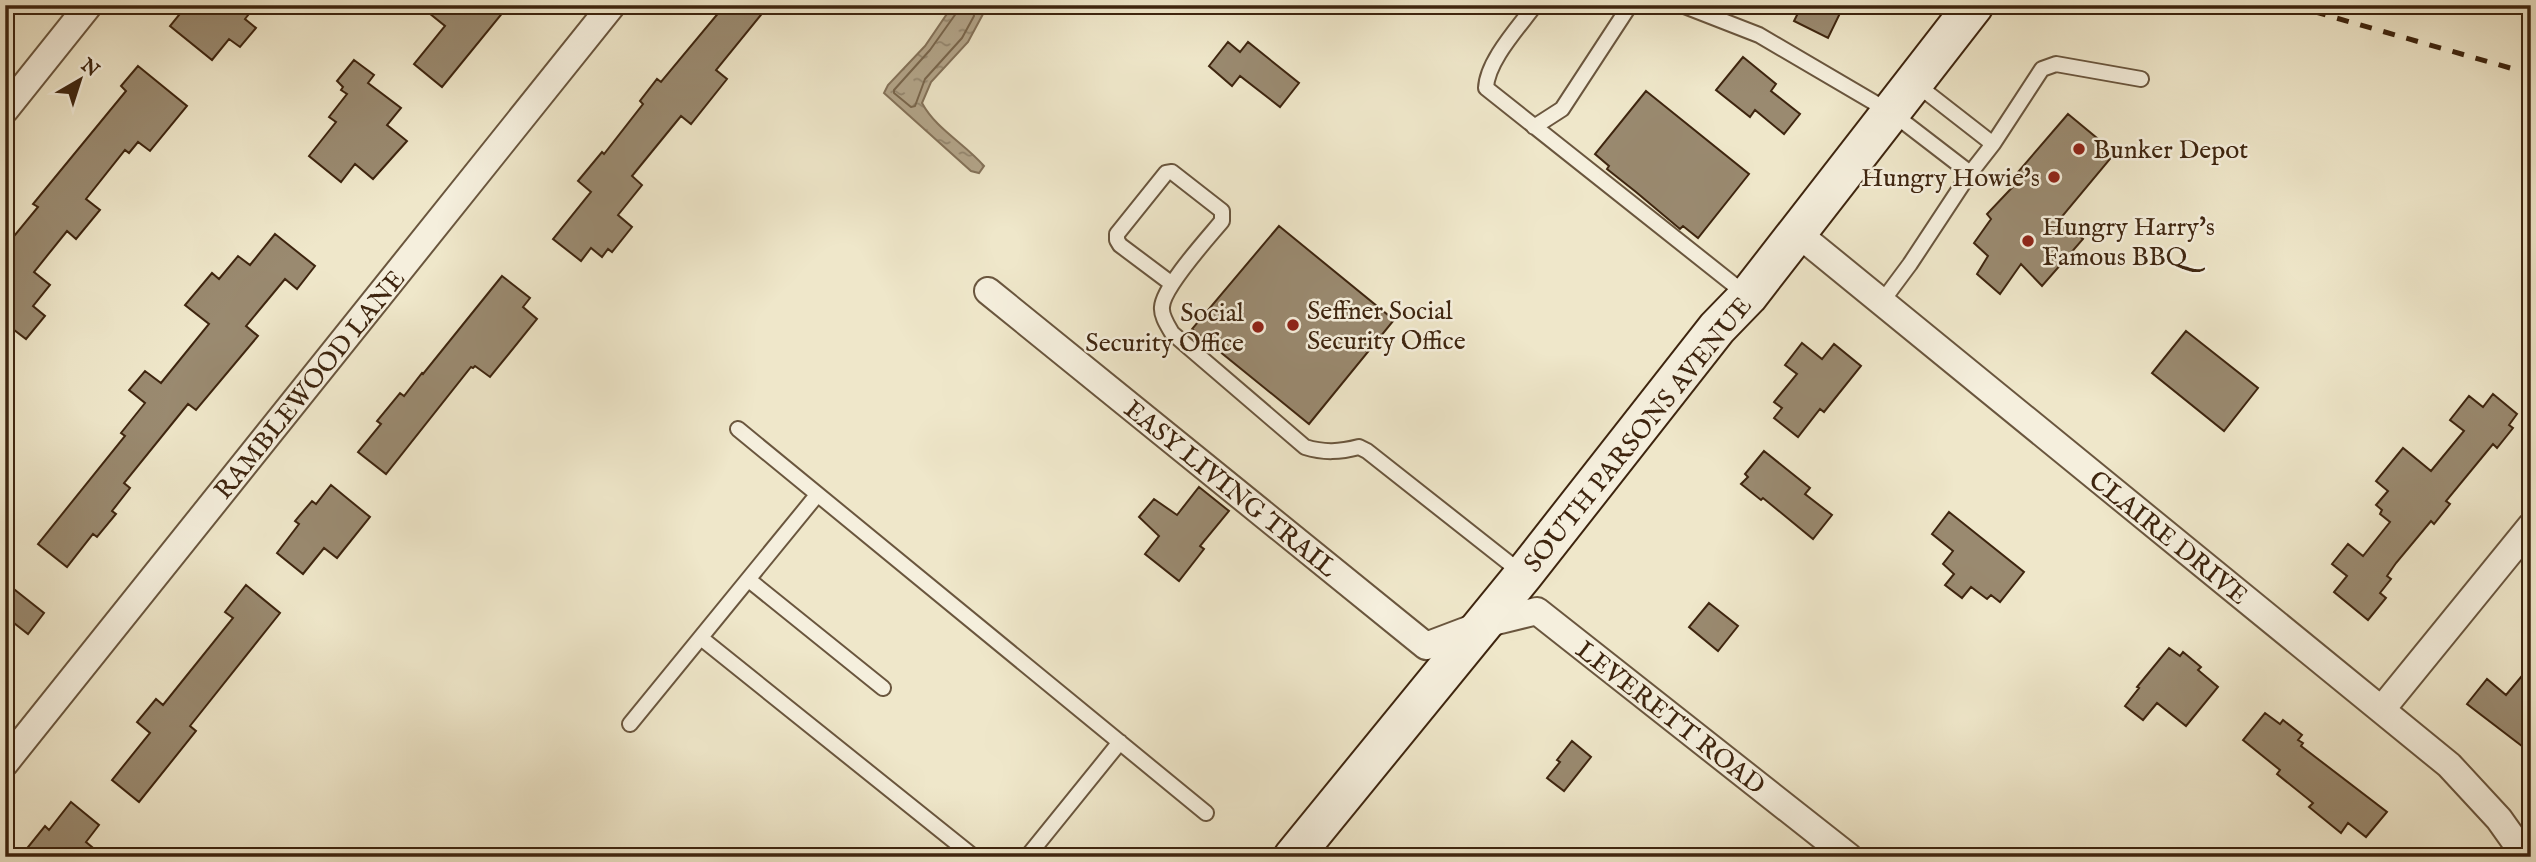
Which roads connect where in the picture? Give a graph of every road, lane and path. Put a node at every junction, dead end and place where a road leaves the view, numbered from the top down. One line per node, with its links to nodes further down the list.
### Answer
1 (89, 5): 9 (street)
2 (612, 5): 29 (street, RAMBLEWOOD LANE)
3 (1535, 5): 10 (lane)
4 (1630, 5): 10 (lane)
5 (1682, 5): 8 (lane)
6 (1974, 5): 8 (main road, SOUTH PARSONS AVENUE)
7 (2141, 79): 11 (lane)
8 (1903, 98): 11 (lane); 12 (lane); 13 (main road, SOUTH PARSONS AVENUE)
9 (5, 110)
10 (1534, 127): 16 (lane)
11 (1993, 144): 12 (lane)
12 (1970, 173): 17 (lane)
13 (1796, 232): 16 (main road, SOUTH PARSONS AVENUE); 17 (street, CLAIRE DRIVE)
14 (1172, 284): 14 (lane); 21 (lane)
15 (988, 291): 23 (street, EASY LIVING TRAIL)
16 (1748, 296): 21 (main road, SOUTH PARSONS AVENUE)
17 (1881, 303): 26 (street, CLAIRE DRIVE)
18 (738, 429): 19 (lane)
19 (817, 495): 22 (lane); 28 (lane)
20 (2531, 526): 26 (street)
21 (1524, 574): 23 (main road, SOUTH PARSONS AVENUE)
22 (749, 580): 24 (lane); 25 (lane)
23 (1484, 624): 33 (main road, SOUTH PARSONS AVENUE); 34 (street, LEVERETT ROAD)
24 (701, 638): 27 (lane); 31 (lane)
25 (883, 688)
26 (2382, 709): 35 (street, CLAIRE DRIVE)
27 (630, 724)
28 (1120, 742): 30 (lane); 32 (lane)
29 (5, 763)
30 (1206, 813)
31 (974, 857)
32 (1027, 857)
33 (1293, 857)
34 (1849, 857)
35 (2526, 857)

